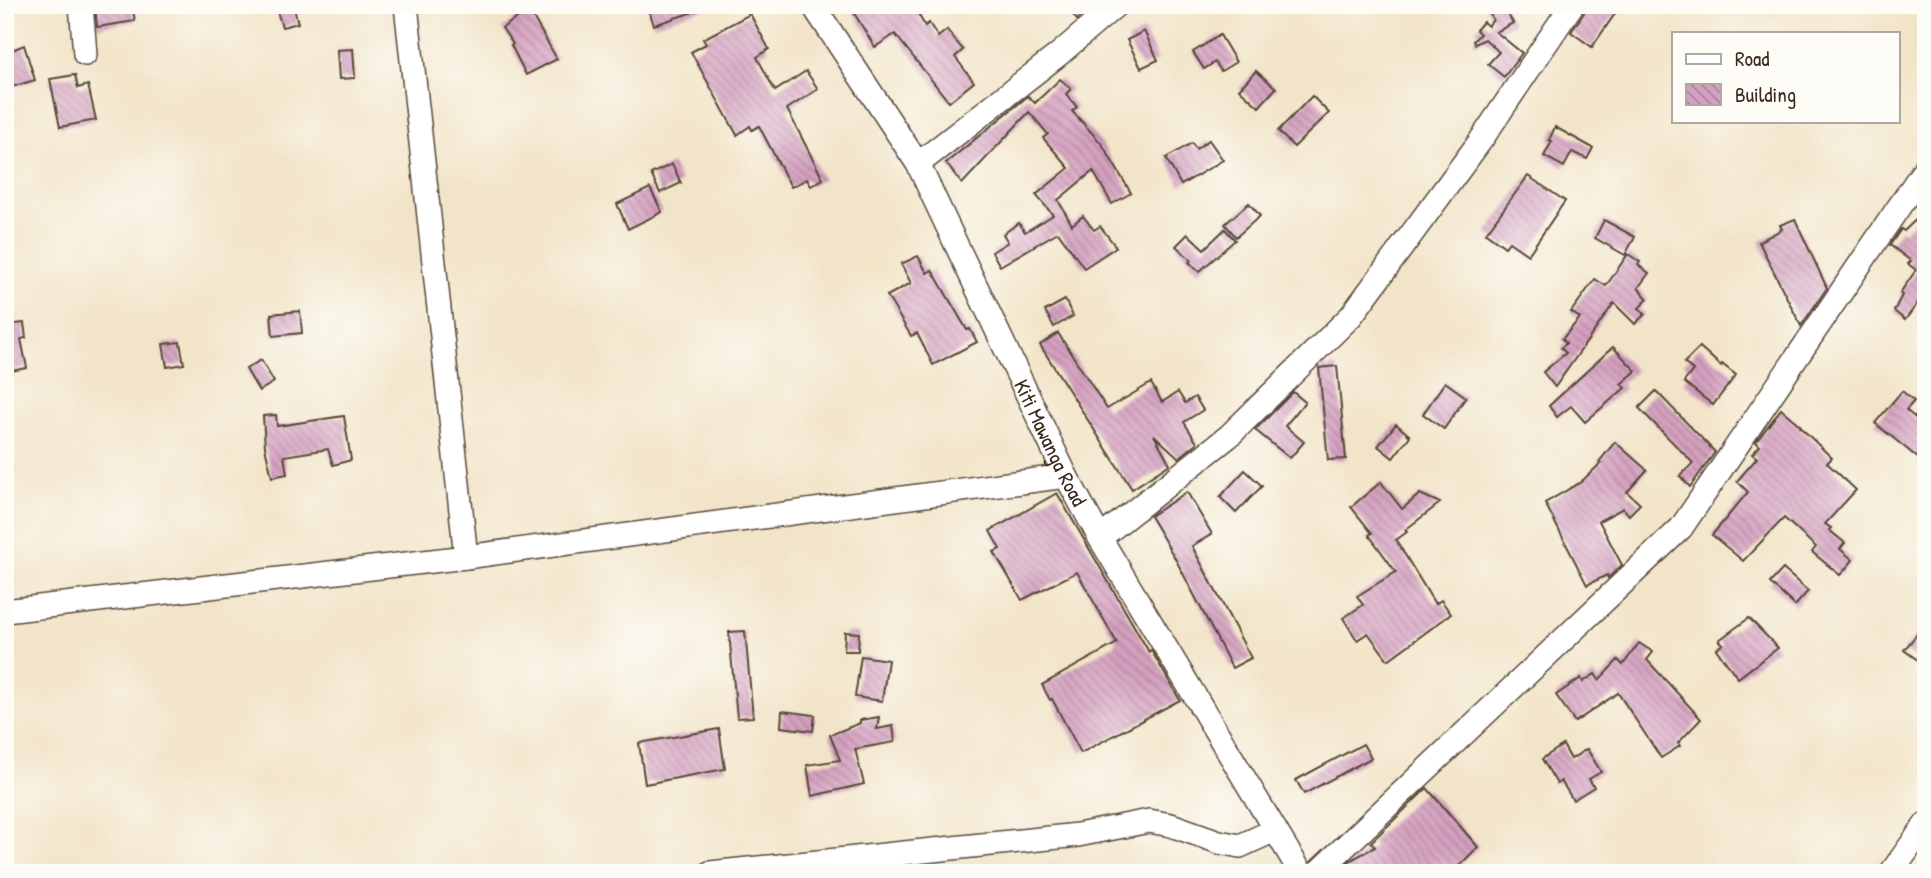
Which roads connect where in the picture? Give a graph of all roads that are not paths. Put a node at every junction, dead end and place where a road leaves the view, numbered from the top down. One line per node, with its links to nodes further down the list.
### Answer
1 (81, 5): 6 (street)
2 (406, 5): 11 (street)
3 (813, 5): 7 (street, Kiti Mawanga Road)
4 (1116, 5): 7 (street)
5 (1572, 5): 10 (street)
6 (85, 54)
7 (918, 164): 9 (street, Kiti Mawanga Road)
8 (1926, 167): 17 (street)
9 (1066, 476): 10 (street, Kiti Mawanga Road); 11 (street)
10 (1100, 538): 14 (street, Kiti Mawanga Road)
11 (466, 557): 12 (street)
12 (5, 611)
13 (1926, 824): 18 (street)
14 (1275, 830): 15 (street); 16 (street, Kiti Mawanga Road)
15 (710, 873)
16 (1301, 873)
17 (1317, 873)
18 (1891, 873)

